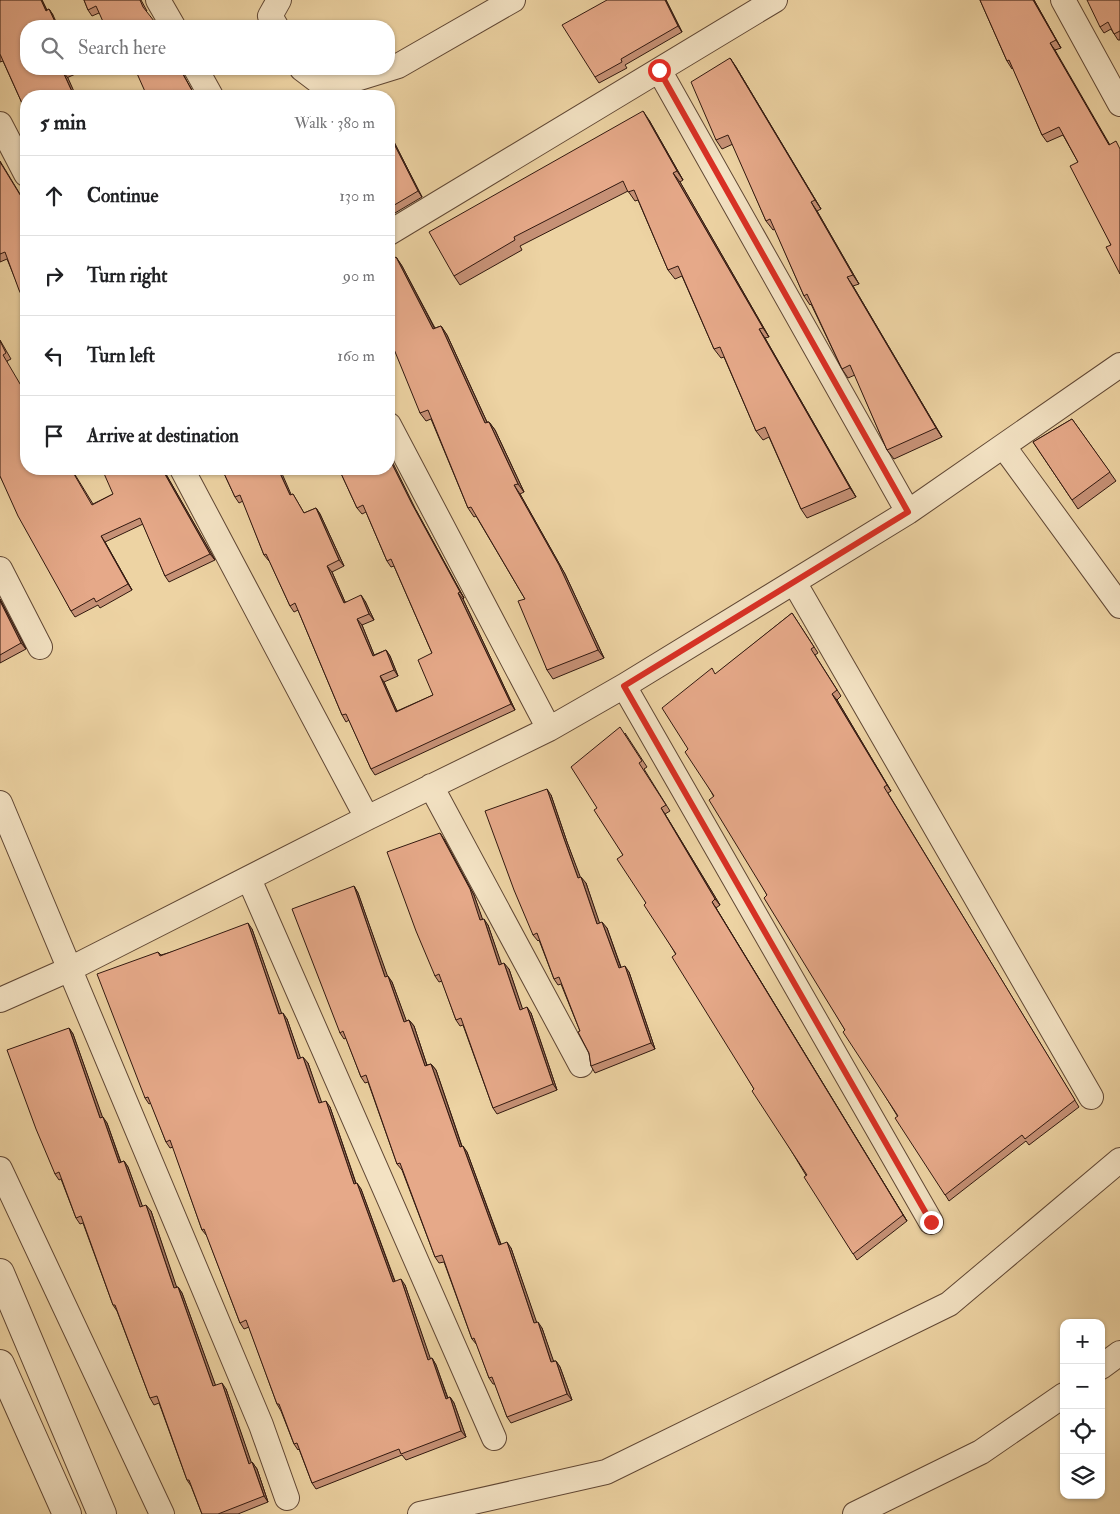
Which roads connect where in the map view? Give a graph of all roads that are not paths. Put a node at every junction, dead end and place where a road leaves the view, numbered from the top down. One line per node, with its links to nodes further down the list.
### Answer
1 (158, 0): 6 (street)
2 (279, 0): 7 (street)
3 (513, 0): 8 (street)
4 (775, 0): 9 (street)
5 (1063, 0): 14 (street)
6 (169, 20)
7 (272, 20)
8 (395, 67)
9 (659, 70): 17 (street); 22 (street)
10 (199, 75): 13 (street)
11 (310, 75): 12 (street)
12 (369, 75)
13 (208, 90)
14 (1120, 104)
15 (0, 124): 16 (street)
16 (20, 162)
17 (395, 229)
18 (1120, 365): 20 (street)
19 (395, 436): 28 (street)
20 (1004, 447): 22 (street); 25 (street)
21 (185, 475): 31 (street)
22 (908, 512): 24 (street)
23 (0, 569): 26 (street)
24 (794, 582): 27 (street); 36 (street)
25 (1120, 606)
26 (40, 646)
27 (624, 686): 28 (street); 39 (street)
28 (549, 729): 29 (street)
29 (431, 786): 31 (street); 35 (street)
30 (0, 802): 33 (street)
31 (367, 818): 32 (street)
32 (249, 879): 33 (street); 45 (street)
33 (70, 969): 34 (street); 46 (street)
34 (0, 1000)
35 (581, 1065)
36 (1091, 1097)
37 (1120, 1160): 50 (street)
38 (0, 1169): 49 (street)
39 (931, 1222)
40 (0, 1273): 48 (street)
41 (1120, 1352): 43 (street)
42 (0, 1364): 47 (street)
43 (1105, 1364)
44 (1060, 1398): 51 (street)
45 (494, 1438)
46 (287, 1498)
47 (67, 1514)
48 (102, 1514)
49 (162, 1514)
50 (420, 1514)
51 (855, 1514)

